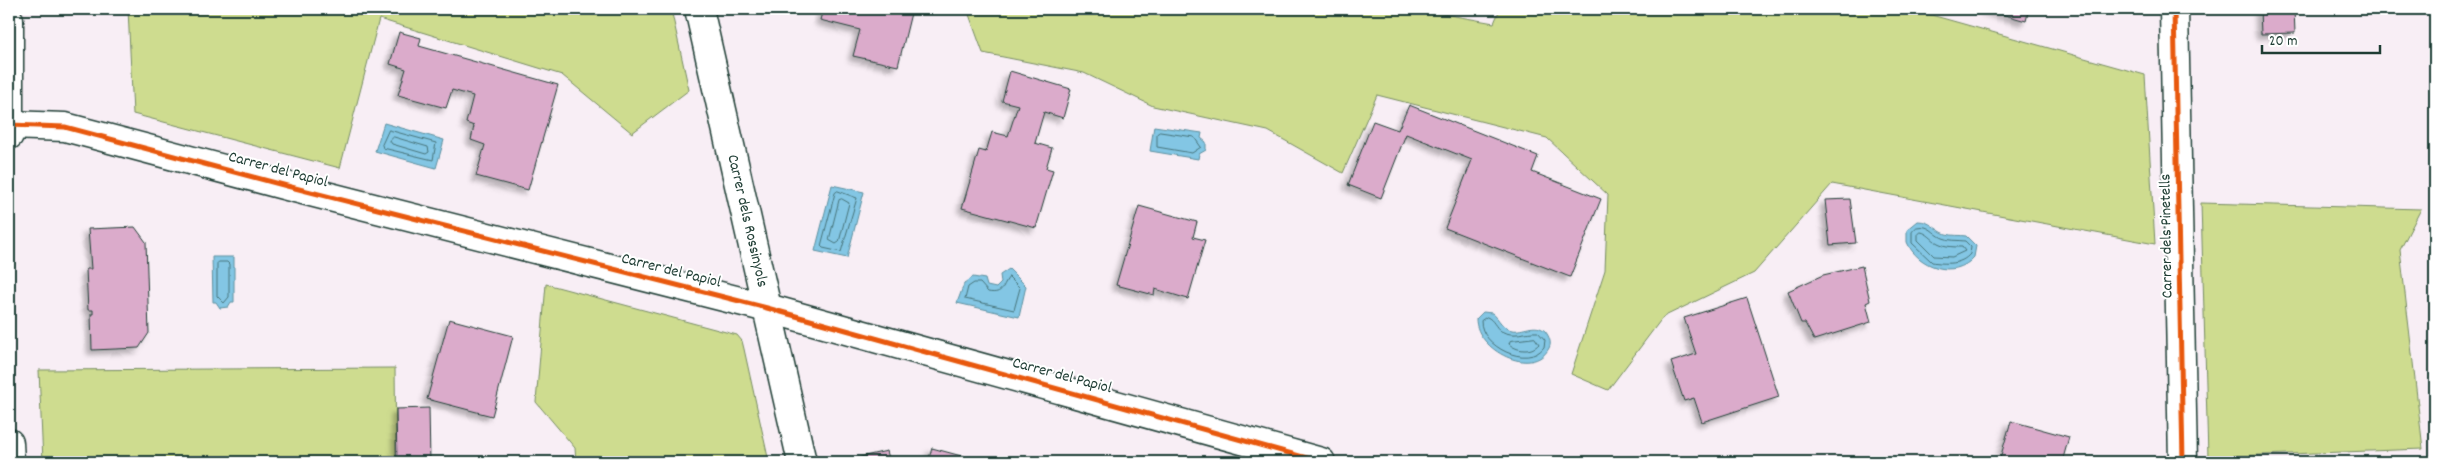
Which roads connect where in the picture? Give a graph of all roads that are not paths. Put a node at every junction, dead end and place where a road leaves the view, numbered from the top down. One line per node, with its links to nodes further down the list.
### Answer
1 (699, 9): 5 (street, Carrer dels Rossinyols)
2 (2174, 9): 10 (street, Carrer dels Pinetells)
3 (9, 20): 4 (street)
4 (9, 128): 5 (street, Carrer del Papiol)
5 (767, 308): 8 (street, Carrer dels Rossinyols); 9 (street, Carrer del Papiol)
6 (9, 443): 7 (street)
7 (10, 462)
8 (802, 462)
9 (1321, 462)
10 (2183, 462)

